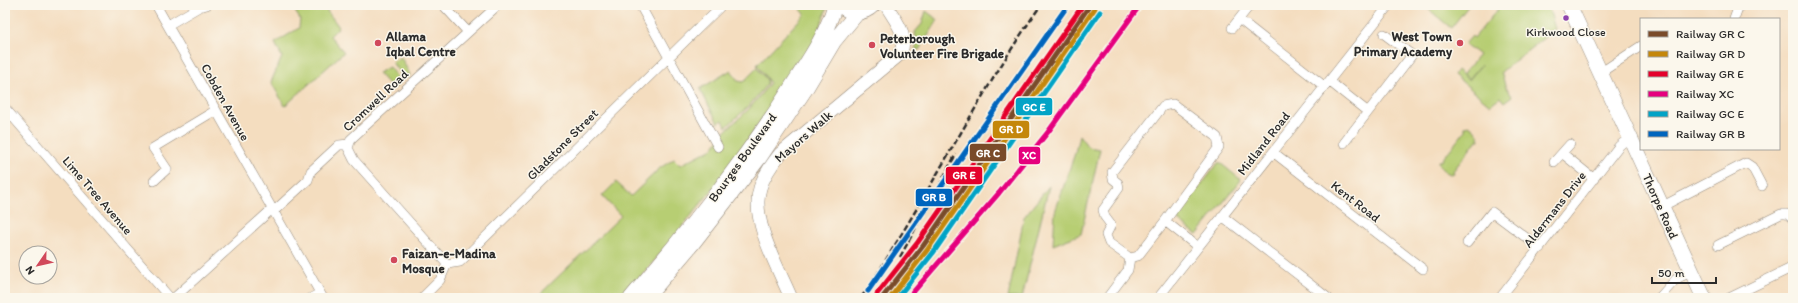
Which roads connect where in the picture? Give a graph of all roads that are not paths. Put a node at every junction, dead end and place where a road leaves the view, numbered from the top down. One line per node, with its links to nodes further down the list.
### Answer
1 (156, 5): 18 (street, Cobden Avenue)
2 (207, 5): 18 (street)
3 (443, 5): 20 (street)
4 (498, 5): 20 (street, Cromwell Road)
5 (640, 5): 23 (street)
6 (722, 5): 23 (street, Gladstone Street)
7 (835, 5): 61 (main road, Bourges Boulevard)
8 (840, 5): 14 (main road)
9 (886, 5): 17 (street, Mayors Walk)
10 (1250, 5): 16 (street)
11 (1389, 5): 25 (street, Midland Road)
12 (1569, 5): 24 (main road, Thorpe Road)
13 (1736, 5): 15 (street)
14 (867, 8): 17 (street); 62 (main road, Bourges Boulevard)
15 (1734, 18)
16 (1239, 19): 19 (street); 25 (street)
17 (897, 22): 63 (street, Mayors Walk)
18 (168, 25): 27 (street, Cobden Avenue)
19 (1232, 28)
20 (468, 32): 33 (street, Cromwell Road)
21 (1384, 34): 28 (street)
22 (1640, 47): 24 (street)
23 (669, 56): 31 (street); 52 (street, Gladstone Street)
24 (1600, 74): 30 (main road, Thorpe Road)
25 (1327, 84): 28 (street); 36 (street, Midland Road)
26 (5, 108): 57 (street, Lime Tree Avenue)
27 (216, 110): 40 (street); 43 (street, Cobden Avenue)
28 (1368, 112): 32 (street)
29 (721, 132): 31 (street)
30 (1630, 137): 39 (street, Aldermans Drive); 42 (main road, Thorpe Road)
31 (713, 138): 35 (street)
32 (1344, 143)
33 (349, 144): 43 (street, Cromwell Road); 52 (street)
34 (1570, 144): 37 (street)
35 (718, 148)
36 (1273, 152): 44 (street, Midland Road); 54 (street, Kent Road)
37 (1562, 153): 38 (street); 39 (street)
38 (1554, 162)
39 (1594, 179): 50 (street, Aldermans Drive)
40 (154, 181)
41 (1762, 186): 42 (street)
42 (1661, 207): 55 (main road, Thorpe Road)
43 (272, 211): 56 (street, Cobden Avenue); 58 (street, Cromwell Road)
44 (1222, 216): 49 (street, Midland Road); 66 (street)
45 (1793, 219): 48 (street)
46 (1165, 220): 49 (street); 51 (street); 51 (street)
47 (1467, 243): 50 (street)
48 (1718, 245)
49 (1198, 247): 65 (street, Midland Road)
50 (1540, 248): 67 (street, Aldermans Drive)
51 (1130, 258): 64 (street)
52 (447, 264): 60 (street)
53 (1793, 267): 70 (street)
54 (1423, 270)
55 (1691, 272): 68 (street); 69 (main road, Thorpe Road)
56 (321, 295): 59 (street)
57 (170, 298)
58 (174, 298)
59 (311, 298)
60 (423, 298)
61 (631, 298)
62 (646, 298)
63 (791, 298)
64 (1107, 298)
65 (1158, 298)
66 (1328, 298)
67 (1500, 298)
68 (1659, 298)
69 (1704, 298)
70 (1729, 298)

